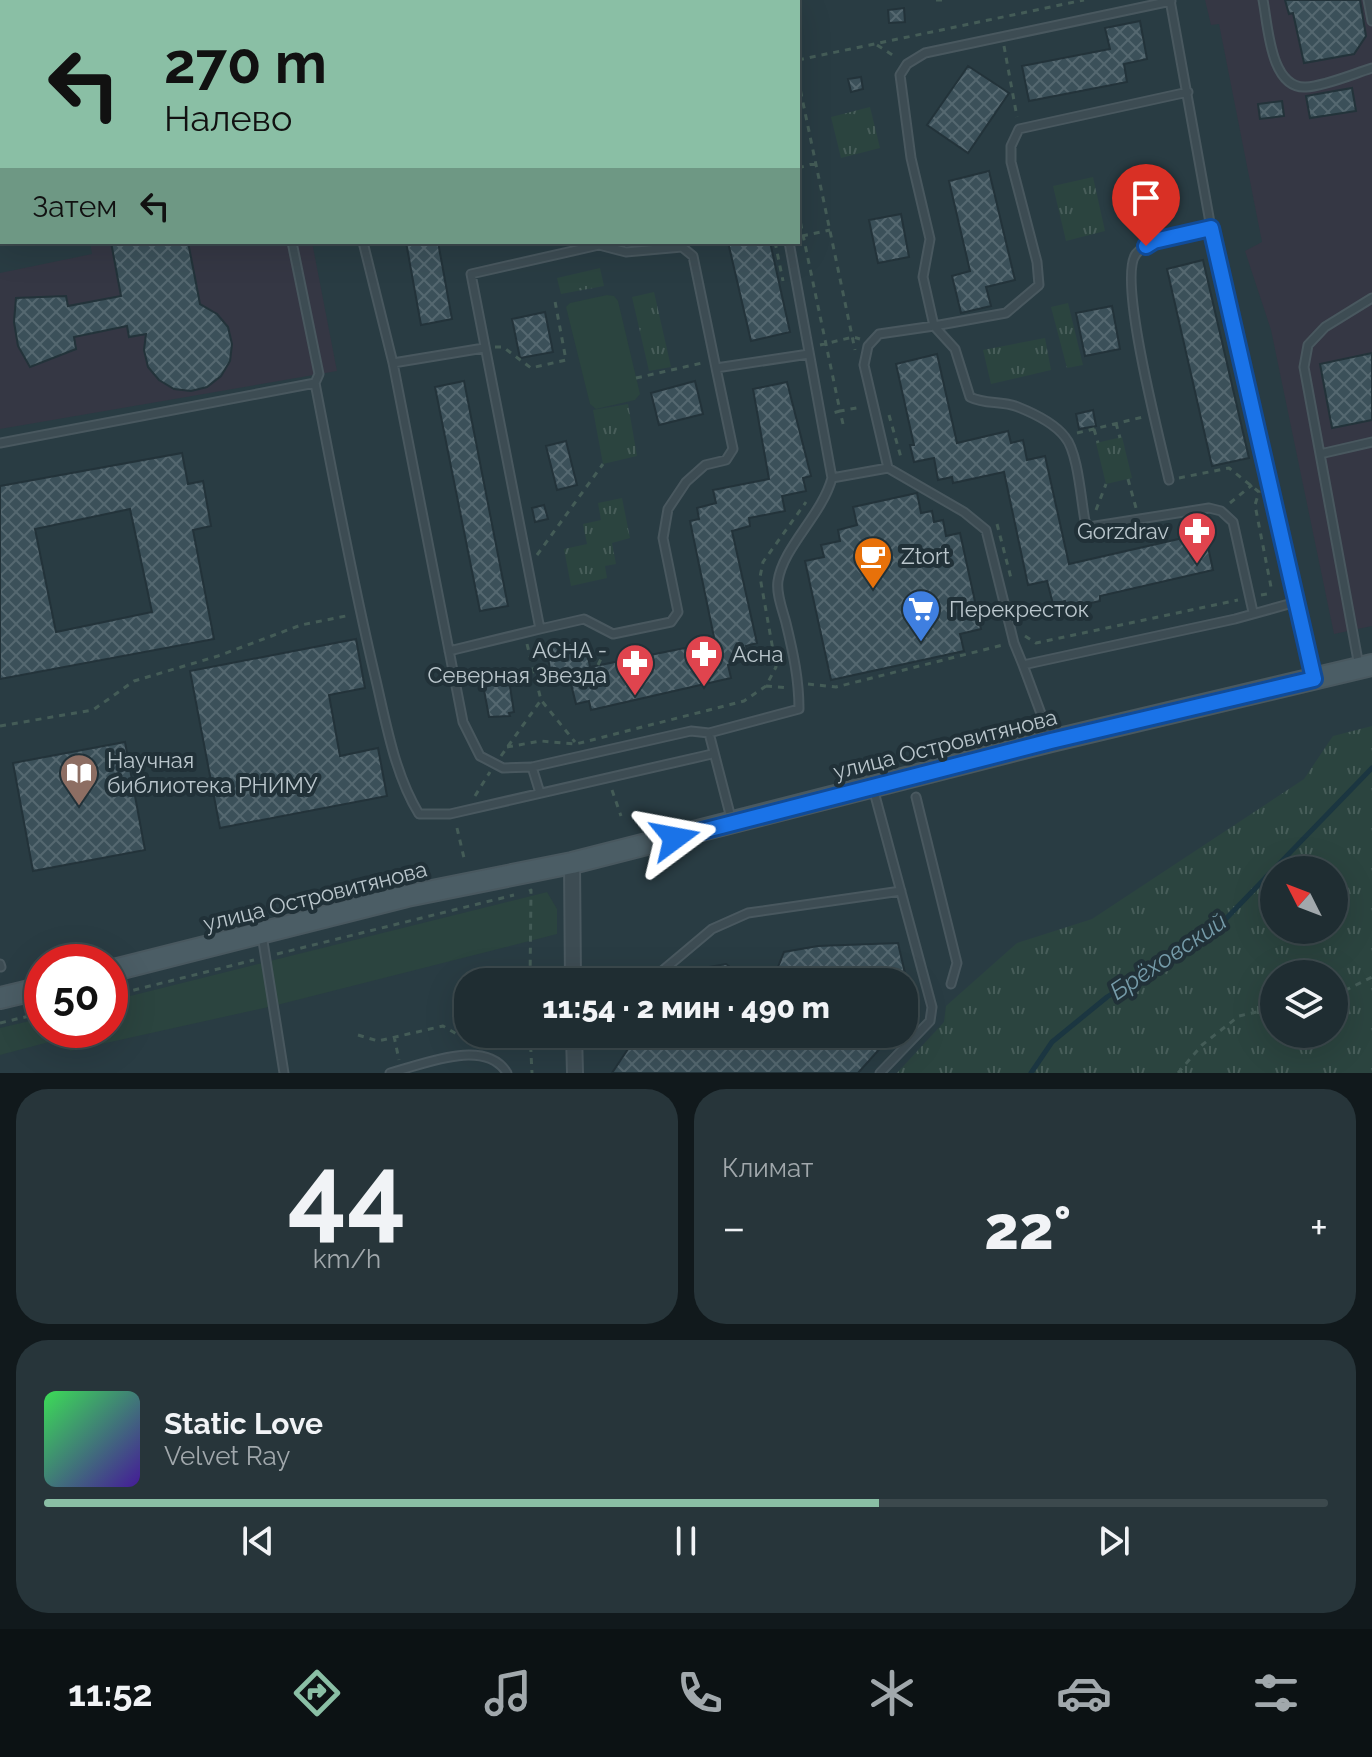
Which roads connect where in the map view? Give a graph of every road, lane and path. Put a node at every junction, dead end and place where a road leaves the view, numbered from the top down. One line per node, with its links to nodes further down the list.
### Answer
1 (936, 0): 2 (path)
2 (942, 0)
3 (1084, 0): 9 (path)
4 (1263, 0): 12 (lane)
5 (1368, 0): 7 (lane)
6 (1170, 1): 8 (lane); 14 (lane)
7 (1372, 21)
8 (1003, 37): 11 (lane); 15 (path)
9 (875, 44): 10 (path); 11 (path)
10 (800, 60)
11 (907, 64): 30 (lane)
12 (1372, 68)
13 (800, 91): 16 (path)
14 (1188, 92): 15 (lane); 19 (lane)
15 (1019, 129): 30 (lane)
16 (816, 163): 17 (path); 20 (path)
17 (800, 167)
18 (800, 219): 21 (path)
19 (1211, 228): 43 (lane); 67 (lane)
20 (830, 230): 21 (path); 31 (path)
21 (804, 235): 22 (path); 33 (path)
22 (800, 236)
23 (292, 244): 40 (lane)
24 (363, 244): 37 (lane)
25 (775, 244): 27 (path)
26 (789, 244): 35 (lane)
27 (784, 286)
28 (554, 296): 34 (path)
29 (1372, 298): 53 (lane)
30 (934, 326): 32 (lane); 48 (lane)
31 (853, 337): 32 (path); 33 (path); 36 (path)
32 (873, 341): 55 (lane)
33 (827, 344): 35 (path); 42 (path)
34 (484, 348): 37 (lane); 38 (lane); 65 (lane)
35 (808, 350): 38 (lane); 44 (lane)
36 (856, 351)
37 (393, 363): 75 (lane)
38 (715, 364): 39 (path); 72 (lane)
39 (636, 378)
40 (315, 383): 51 (lane); 69 (lane)
41 (867, 406): 42 (path)
42 (840, 411): 44 (path); 46 (path)
43 (1155, 414): 45 (path); 58 (lane)
44 (822, 416): 56 (lane)
45 (1116, 423): 47 (path); 49 (path)
46 (843, 424)
47 (1094, 429): 48 (path); 52 (path)
48 (1065, 437): 64 (lane)
49 (1120, 438)
50 (1372, 442): 53 (lane)
51 (0, 443)
52 (1098, 443)
53 (1320, 454): 78 (lane)
54 (603, 464): 65 (path)
55 (888, 468): 56 (lane); 73 (lane)
56 (832, 478): 81 (lane)
57 (1128, 479): 63 (path)
58 (1169, 480): 60 (path)
59 (1106, 484): 64 (path)
60 (1252, 485): 62 (path); 66 (path)
61 (811, 496): 80 (path)
62 (1221, 511): 63 (lane); 66 (lane)
63 (1139, 520): 64 (lane)
64 (1089, 527)
65 (528, 568): 70 (lane)
66 (1250, 598): 68 (lane); 74 (path)
67 (1296, 602): 68 (lane); 79 (lane)
68 (1253, 612): 77 (lane)
69 (360, 613): 82 (path); 91 (lane)
70 (540, 629): 71 (lane); 72 (lane)
71 (524, 633): 75 (lane); 85 (path)
72 (613, 634): 76 (path)
73 (1014, 643): 77 (lane); 81 (path)
74 (1036, 643)
75 (449, 651): 88 (lane)
76 (598, 665)
77 (1023, 665): 84 (lane)
78 (1365, 666): 79 (main road, улица Островитянова)
79 (1314, 679): 84 (main road, улица Островитянова)
80 (766, 686): 81 (path); 85 (path)
81 (799, 686): 83 (lane)
82 (0, 726)
83 (709, 733): 87 (lane); 88 (lane)
84 (1051, 741): 89 (main road, улица Островитянова)
85 (576, 744): 86 (path)
86 (507, 747)
87 (712, 754): 91 (lane); 94 (lane)
88 (532, 767): 91 (lane)
89 (873, 788): 94 (main road, улица Островитянова); 98 (lane)
90 (611, 789): 93 (path)
91 (540, 793)
92 (916, 797): 106 (lane)
93 (621, 816)
94 (733, 824): 97 (main road, улица Островитянова)
95 (457, 828): 96 (path)
96 (464, 858)
97 (572, 863): 99 (main road, улица Островитянова); 103 (street)
98 (901, 891): 104 (lane); 125 (lane)
99 (262, 933): 100 (lane); 101 (main road, улица Островитянова)
100 (266, 957): 102 (path); 109 (path); 120 (lane)
101 (128, 966)
102 (530, 968)
103 (573, 968)
104 (666, 968)
105 (1372, 977): 107 (path)
106 (951, 984)
107 (1348, 989)
108 (24, 992): 110 (main road)
109 (128, 992)
110 (0, 998)
111 (1260, 1011): 126 (path)
112 (24, 1017): 113 (path)
113 (0, 1023)
114 (454, 1032): 116 (path)
115 (358, 1035): 116 (path)
116 (394, 1036): 119 (path)
117 (531, 1048): 123 (path)
118 (574, 1048): 124 (street)
119 (398, 1054)
120 (284, 1073)
121 (390, 1073): 122 (lane)
122 (507, 1073)
123 (532, 1073)
124 (575, 1073)
125 (880, 1073)
126 (1178, 1073)

